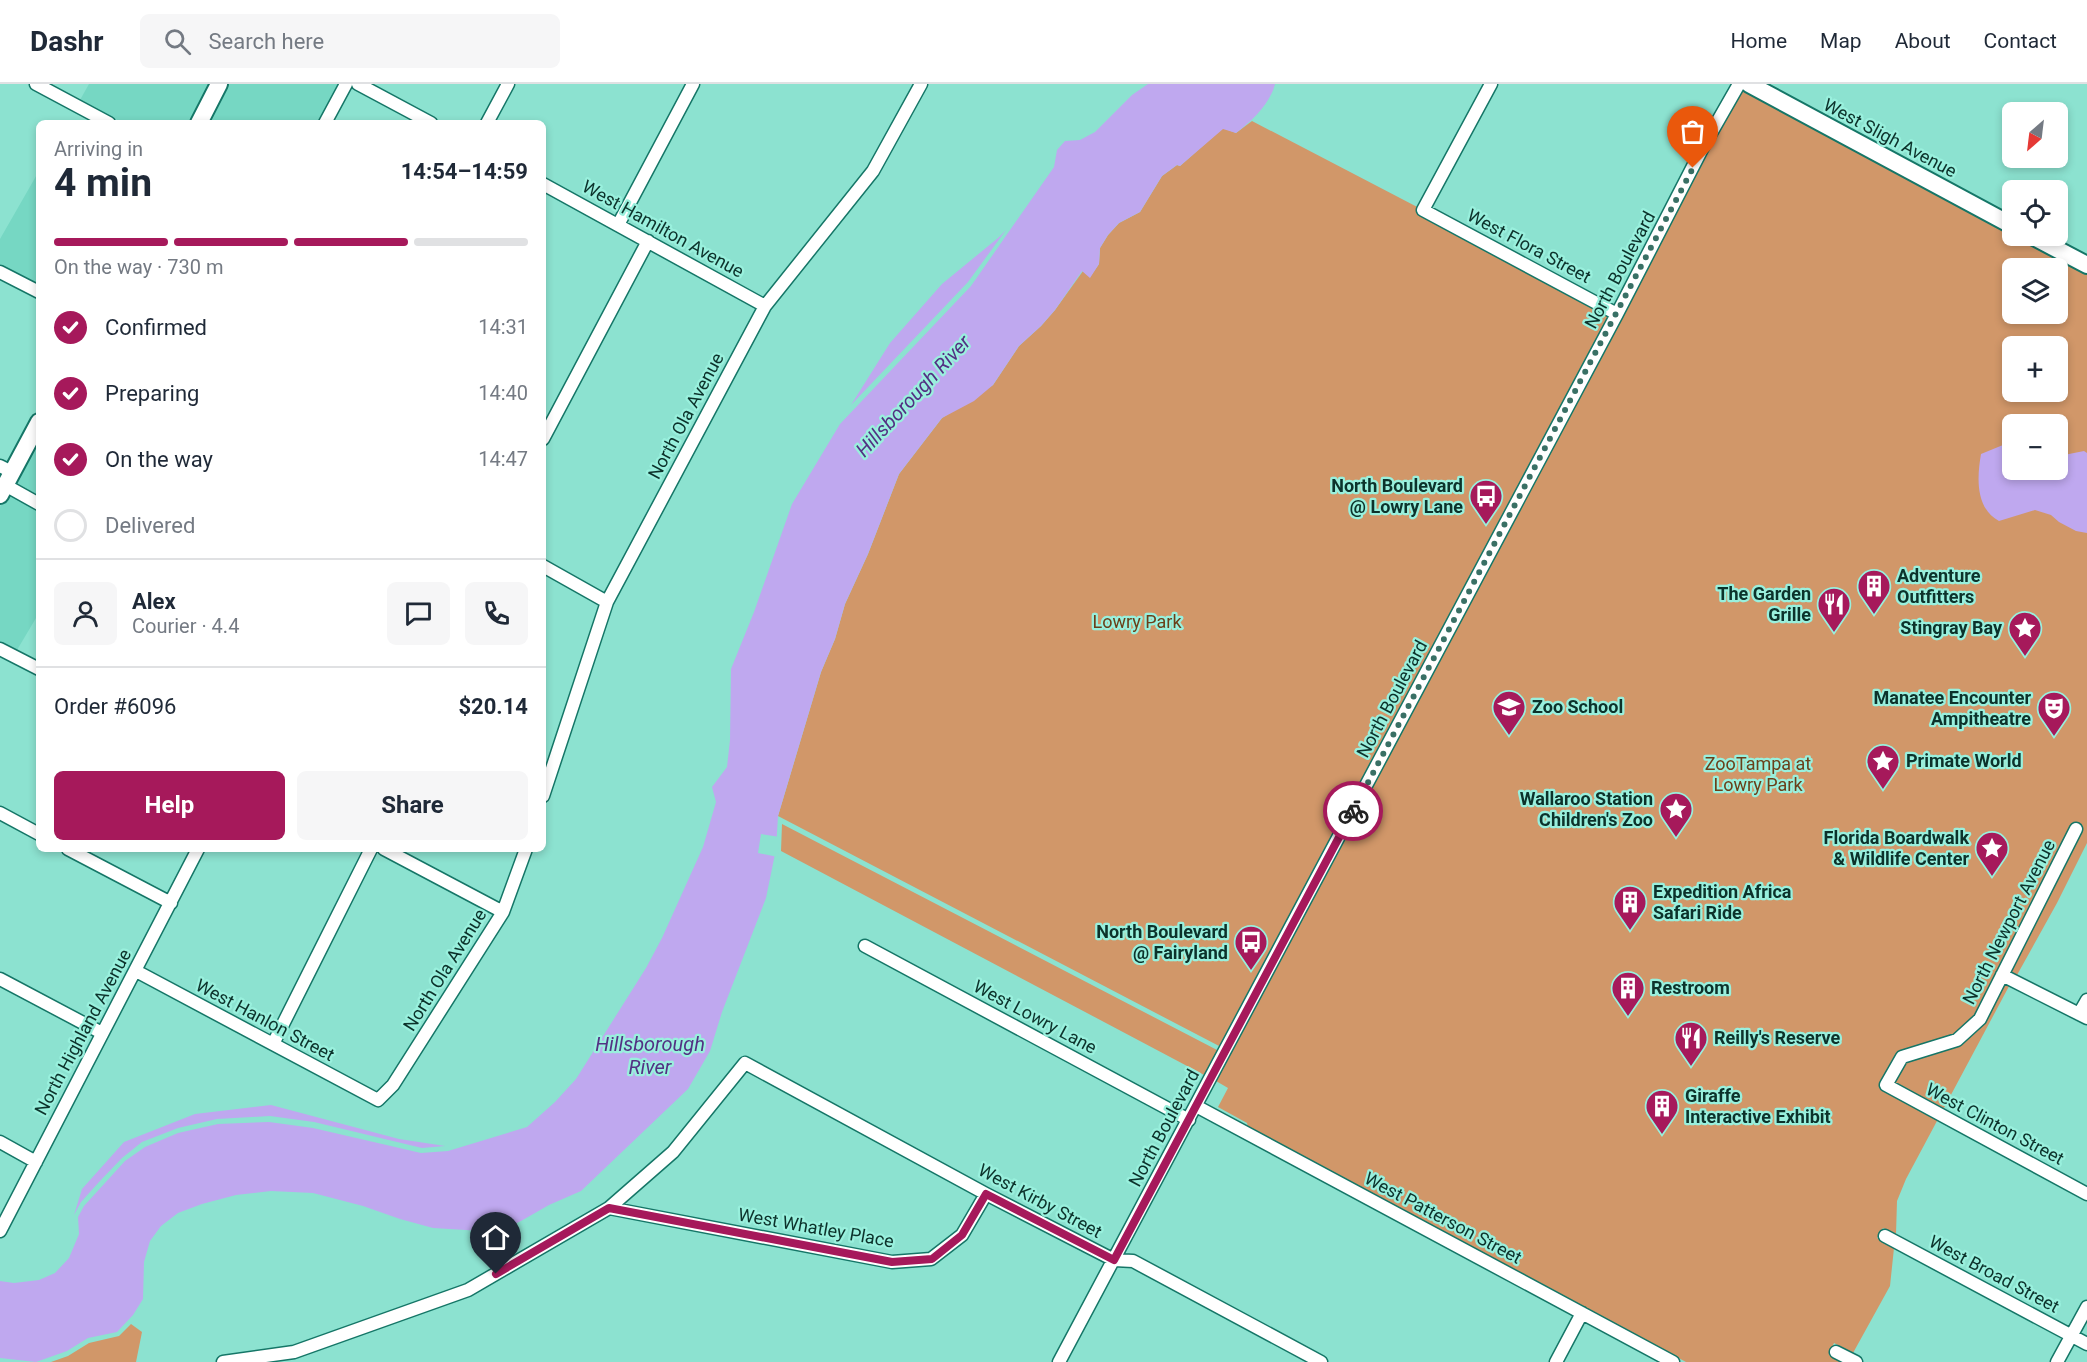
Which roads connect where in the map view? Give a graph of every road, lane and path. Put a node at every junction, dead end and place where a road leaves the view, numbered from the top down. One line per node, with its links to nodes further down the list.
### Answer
1 (36, 84): 11 (street)
2 (219, 84): 12 (main road)
3 (346, 84): 13 (street)
4 (358, 84): 14 (street)
5 (508, 84): 15 (street)
6 (693, 84): 18 (street)
7 (921, 84): 24 (street, North Ola Avenue)
8 (1491, 84): 25 (street, West Flora Street)
9 (1739, 84): 25 (street, North Boulevard)
10 (1749, 84): 17 (main road, West Sligh Avenue)
11 (103, 120)
12 (201, 120)
13 (327, 120)
14 (425, 120)
15 (489, 120)
16 (546, 186): 18 (street, West Hamilton Avenue)
17 (2002, 220)
18 (618, 225): 19 (street, West Hamilton Avenue)
19 (648, 241): 24 (street, West Hamilton Avenue); 27 (street)
20 (2051, 246): 21 (main road)
21 (2087, 265)
22 (0, 272): 23 (street)
23 (36, 290)
24 (765, 306): 31 (street, North Ola Avenue)
25 (1617, 314): 55 (street, North Boulevard)
26 (36, 427): 28 (main road)
27 (546, 433)
28 (4, 480): 29 (street)
29 (36, 502)
30 (546, 568): 31 (street)
31 (607, 603): 34 (street, North Ola Avenue)
32 (0, 649): 33 (street)
33 (36, 664)
34 (546, 787)
35 (0, 813): 37 (street)
36 (2076, 829): 47 (street, North Newport Avenue)
37 (36, 832)
38 (74, 852): 43 (street)
39 (196, 852): 43 (street, North Highland Avenue)
40 (369, 852): 52 (street)
41 (390, 852): 44 (street)
42 (524, 852): 44 (street, North Ola Avenue)
43 (171, 903): 46 (street, North Highland Avenue)
44 (503, 912): 54 (street, North Ola Avenue)
45 (865, 946): 56 (street, West Lowry Lane)
46 (136, 971): 51 (street, North Highland Avenue); 52 (street, West Hanlon Street)
47 (2002, 975): 50 (street); 53 (street, North Newport Avenue)
48 (0, 979): 51 (street)
49 (2087, 1000): 50 (street)
50 (2083, 1016)
51 (102, 1033): 58 (street, North Highland Avenue)
52 (273, 1044): 54 (street, West Hanlon Street)
53 (1886, 1085): 60 (street, West Clinton Street)
54 (378, 1100)
55 (1196, 1106): 56 (street, North Boulevard); 66 (street, West Patterson Street)
56 (1189, 1119): 64 (street, North Boulevard)
57 (0, 1142): 58 (street)
58 (36, 1162): 62 (street, North Highland Avenue)
59 (986, 1194): 61 (street, West Whatley Place); 61 (street, West Kirby Street); 64 (street, West Kirby Street)
60 (2087, 1194)
61 (609, 1208): 70 (street)
62 (0, 1231)
63 (1885, 1236): 67 (street, West Broad Street)
64 (1114, 1260): 72 (street, North Boulevard); 73 (street, West Kirby Street)
65 (2087, 1307): 67 (street)
66 (1582, 1313): 74 (street); 75 (street, West Patterson Street)
67 (2072, 1336): 68 (street, West Broad Street); 77 (street)
68 (2087, 1344)
69 (1836, 1352): 76 (street)
70 (296, 1357): 71 (street)
71 (223, 1362)
72 (1059, 1362)
73 (1321, 1362)
74 (1556, 1362)
75 (1673, 1362)
76 (1856, 1362)
77 (2057, 1362)

